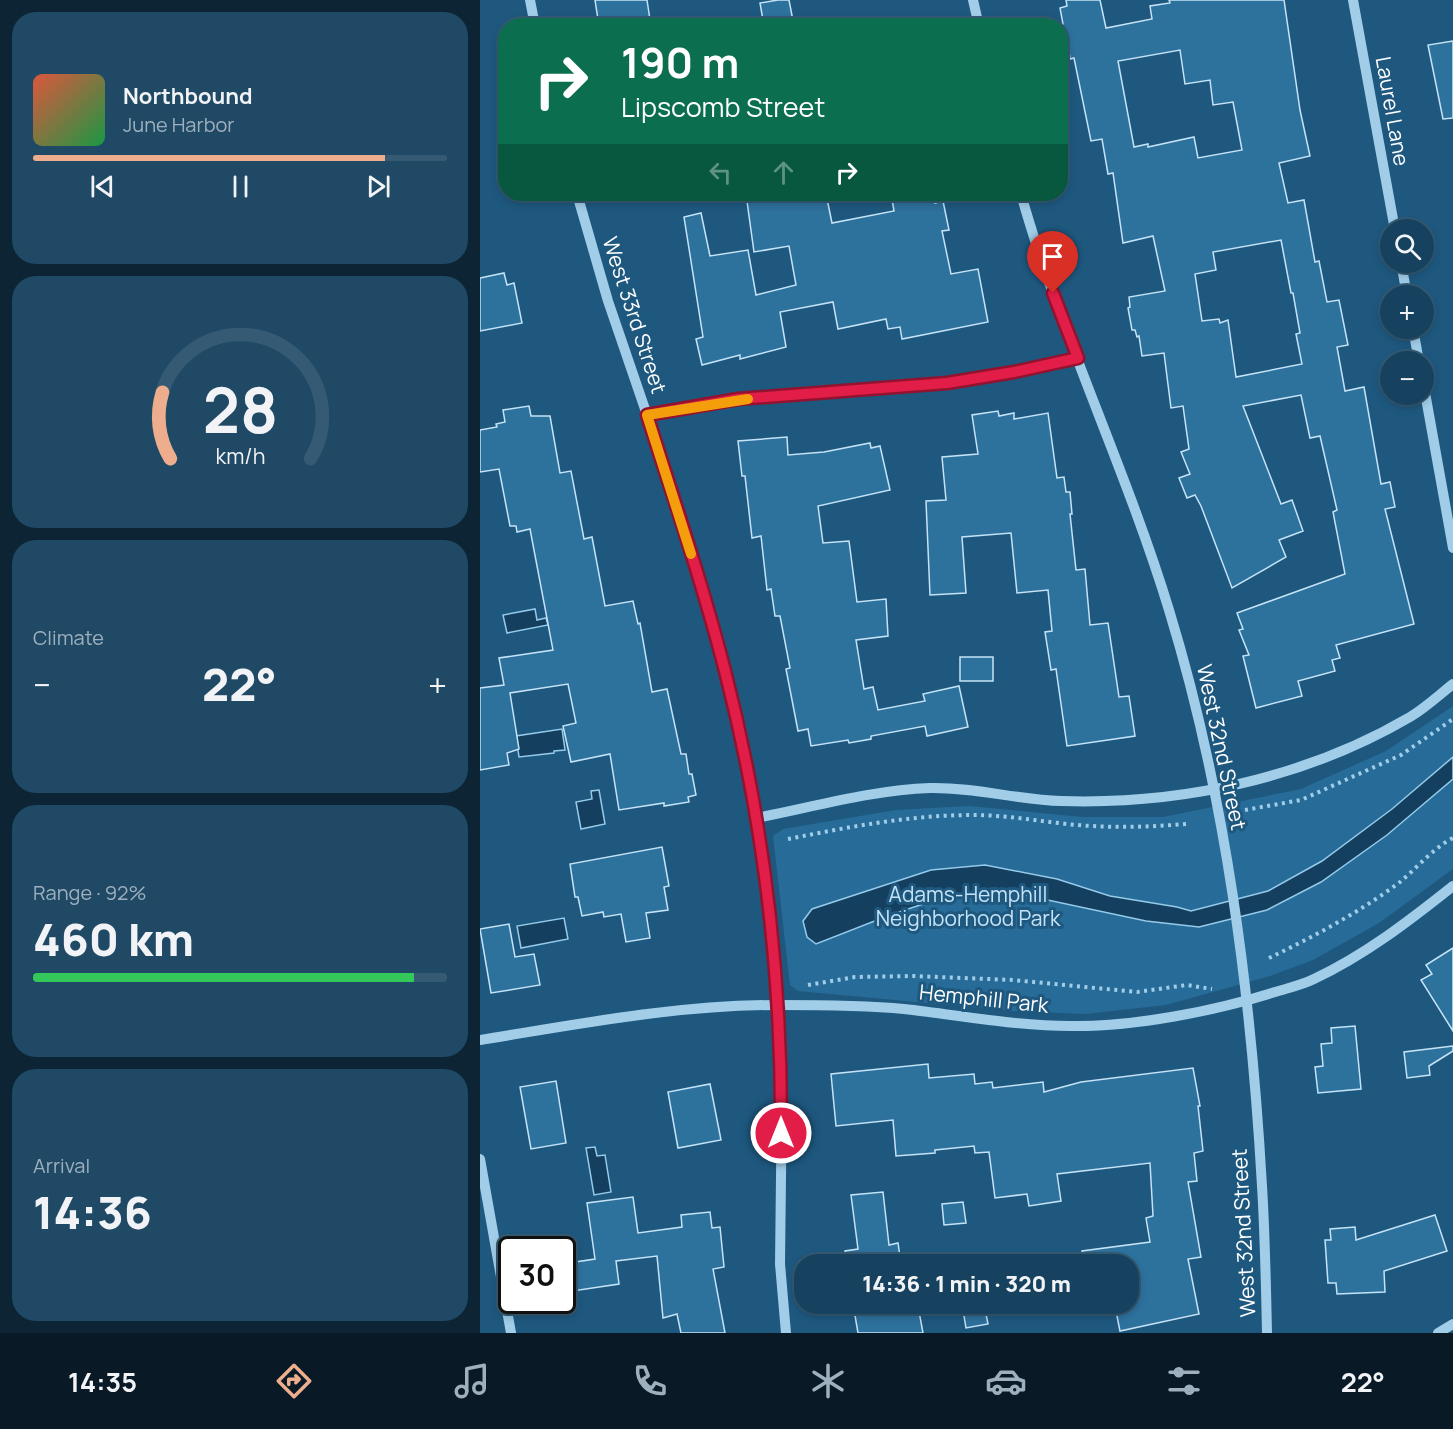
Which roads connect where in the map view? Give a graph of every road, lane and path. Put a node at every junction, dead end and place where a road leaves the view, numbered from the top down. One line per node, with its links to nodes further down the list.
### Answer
1 (530, 0): 4 (street)
2 (973, 0): 5 (street)
3 (1353, 0): 8 (street, Laurel Lane)
4 (534, 18)
5 (977, 18)
6 (579, 201): 11 (street, West 33rd Street)
7 (1023, 201): 9 (street, West 32nd Street)
8 (1393, 219)
9 (1078, 358): 11 (street); 15 (street, West 32nd Street)
10 (1427, 405): 12 (street)
11 (647, 415): 17 (street, West 33rd Street)
12 (1453, 548)
13 (1453, 684): 15 (street)
14 (1453, 719): 16 (path)
15 (1214, 791): 17 (street); 25 (street, West 32nd Street)
16 (1245, 810)
17 (756, 818): 26 (street, West 33rd Street)
18 (1186, 824): 20 (path)
19 (1453, 838): 22 (path)
20 (788, 839)
21 (1453, 886): 25 (street, Hemphill Park)
22 (1269, 958)
23 (807, 985): 24 (path)
24 (1213, 989)
25 (1246, 1001): 26 (street, Hemphill Park); 32 (street, West 32nd Street)
26 (779, 1005): 27 (street, Hemphill Park); 31 (street, West 33rd Street)
27 (480, 1040)
28 (480, 1159): 30 (street)
29 (1453, 1324): 33 (street)
30 (511, 1333)
31 (786, 1333)
32 (1267, 1333)
33 (1438, 1333)

